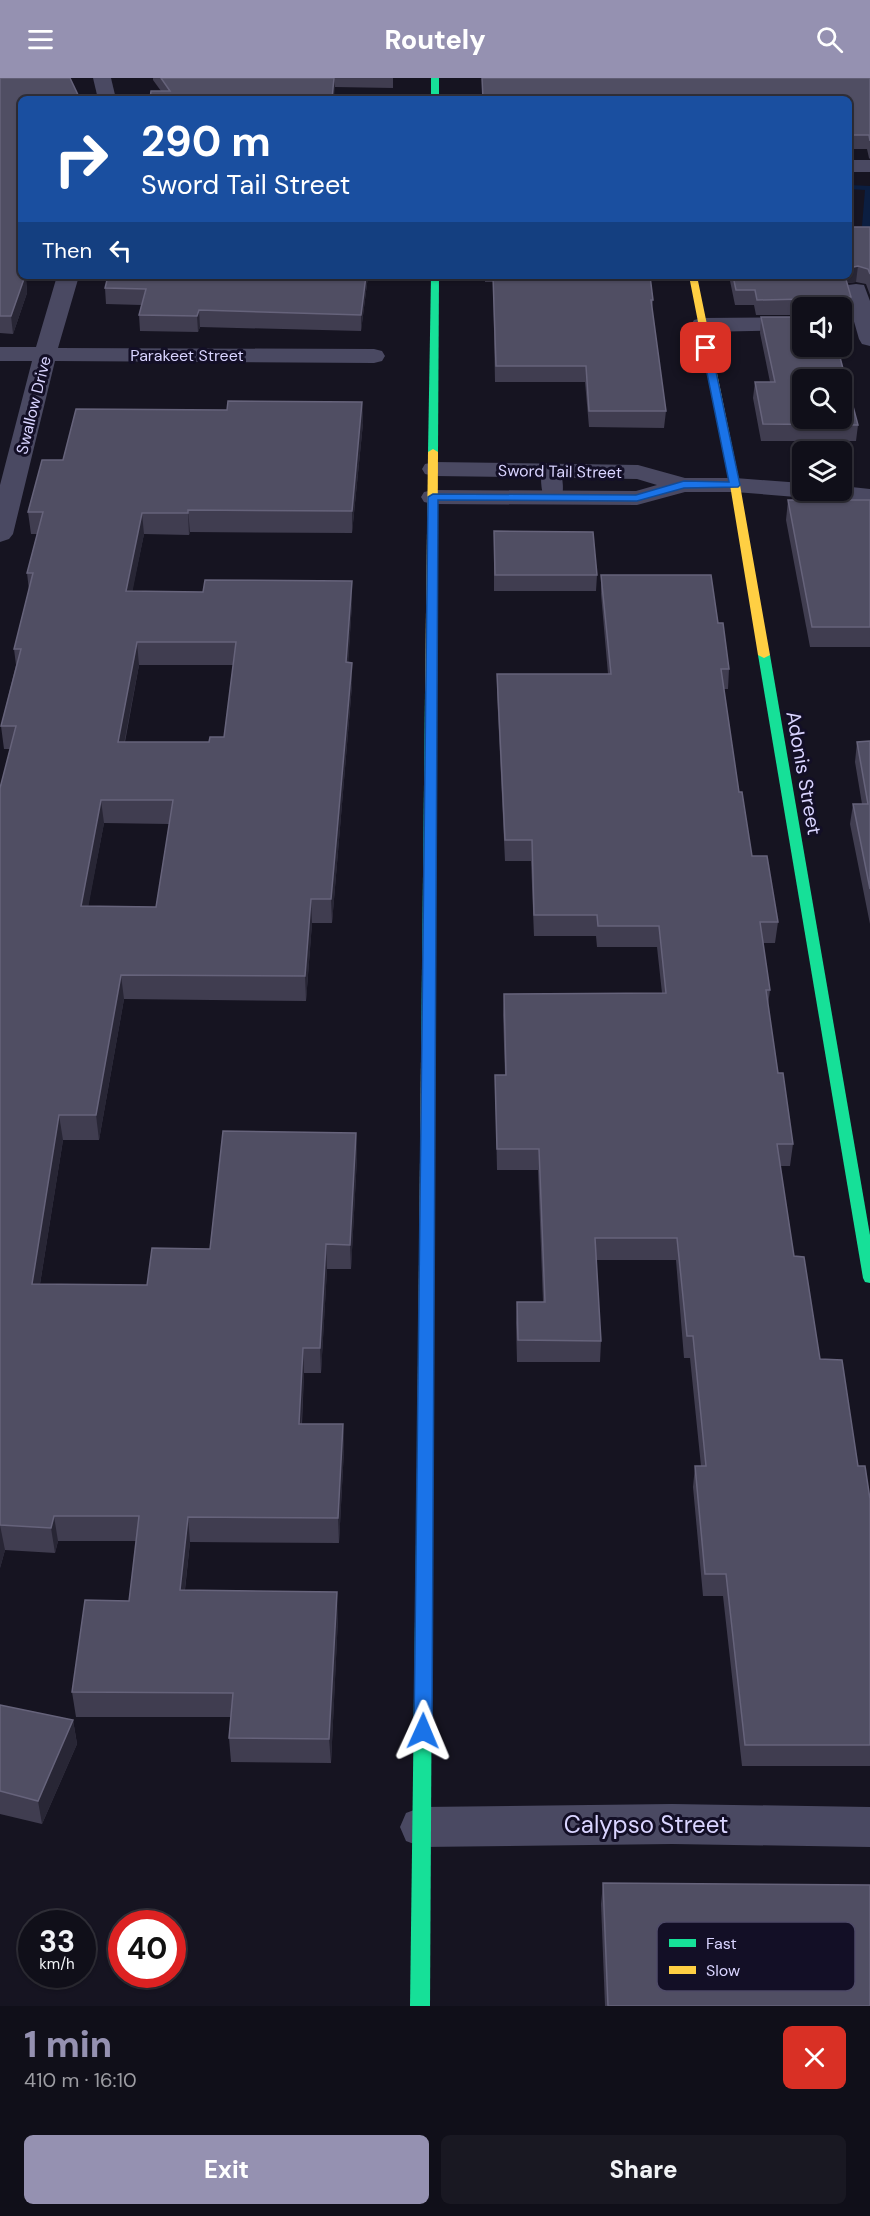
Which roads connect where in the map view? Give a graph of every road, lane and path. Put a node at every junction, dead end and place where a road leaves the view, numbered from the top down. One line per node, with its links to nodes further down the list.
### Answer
1 (102, 78): 3 (street)
2 (435, 78): 4 (street)
3 (106, 96)
4 (435, 96)
5 (852, 166): 6 (street)
6 (870, 166)
7 (67, 279): 16 (street, Swallow Drive)
8 (435, 279): 18 (street)
9 (694, 279): 12 (street, Adonis Street)
10 (856, 290): 14 (street)
11 (792, 324): 12 (street)
12 (702, 325): 21 (street, Adonis Street)
13 (852, 327): 14 (street)
14 (868, 332)
15 (0, 354): 16 (street, Parakeet Street)
16 (45, 355): 17 (street, Parakeet Street); 25 (street, Swallow Drive)
17 (374, 356)
18 (434, 469): 19 (street, Sword Tail Street); 23 (street)
19 (551, 471): 20 (street, Sword Tail Street); 24 (lane)
20 (684, 484): 21 (street, Sword Tail Street); 24 (street, Sword Tail Street)
21 (735, 485): 22 (street, Sword Tail Street); 26 (street, Adonis Street)
22 (870, 496)
23 (433, 497): 24 (street, Sword Tail Street); 27 (street)
24 (553, 497)
25 (0, 534)
26 (870, 1278)
27 (422, 1827): 28 (street, Calypso Street); 29 (street)
28 (870, 1827)
29 (420, 2006)

